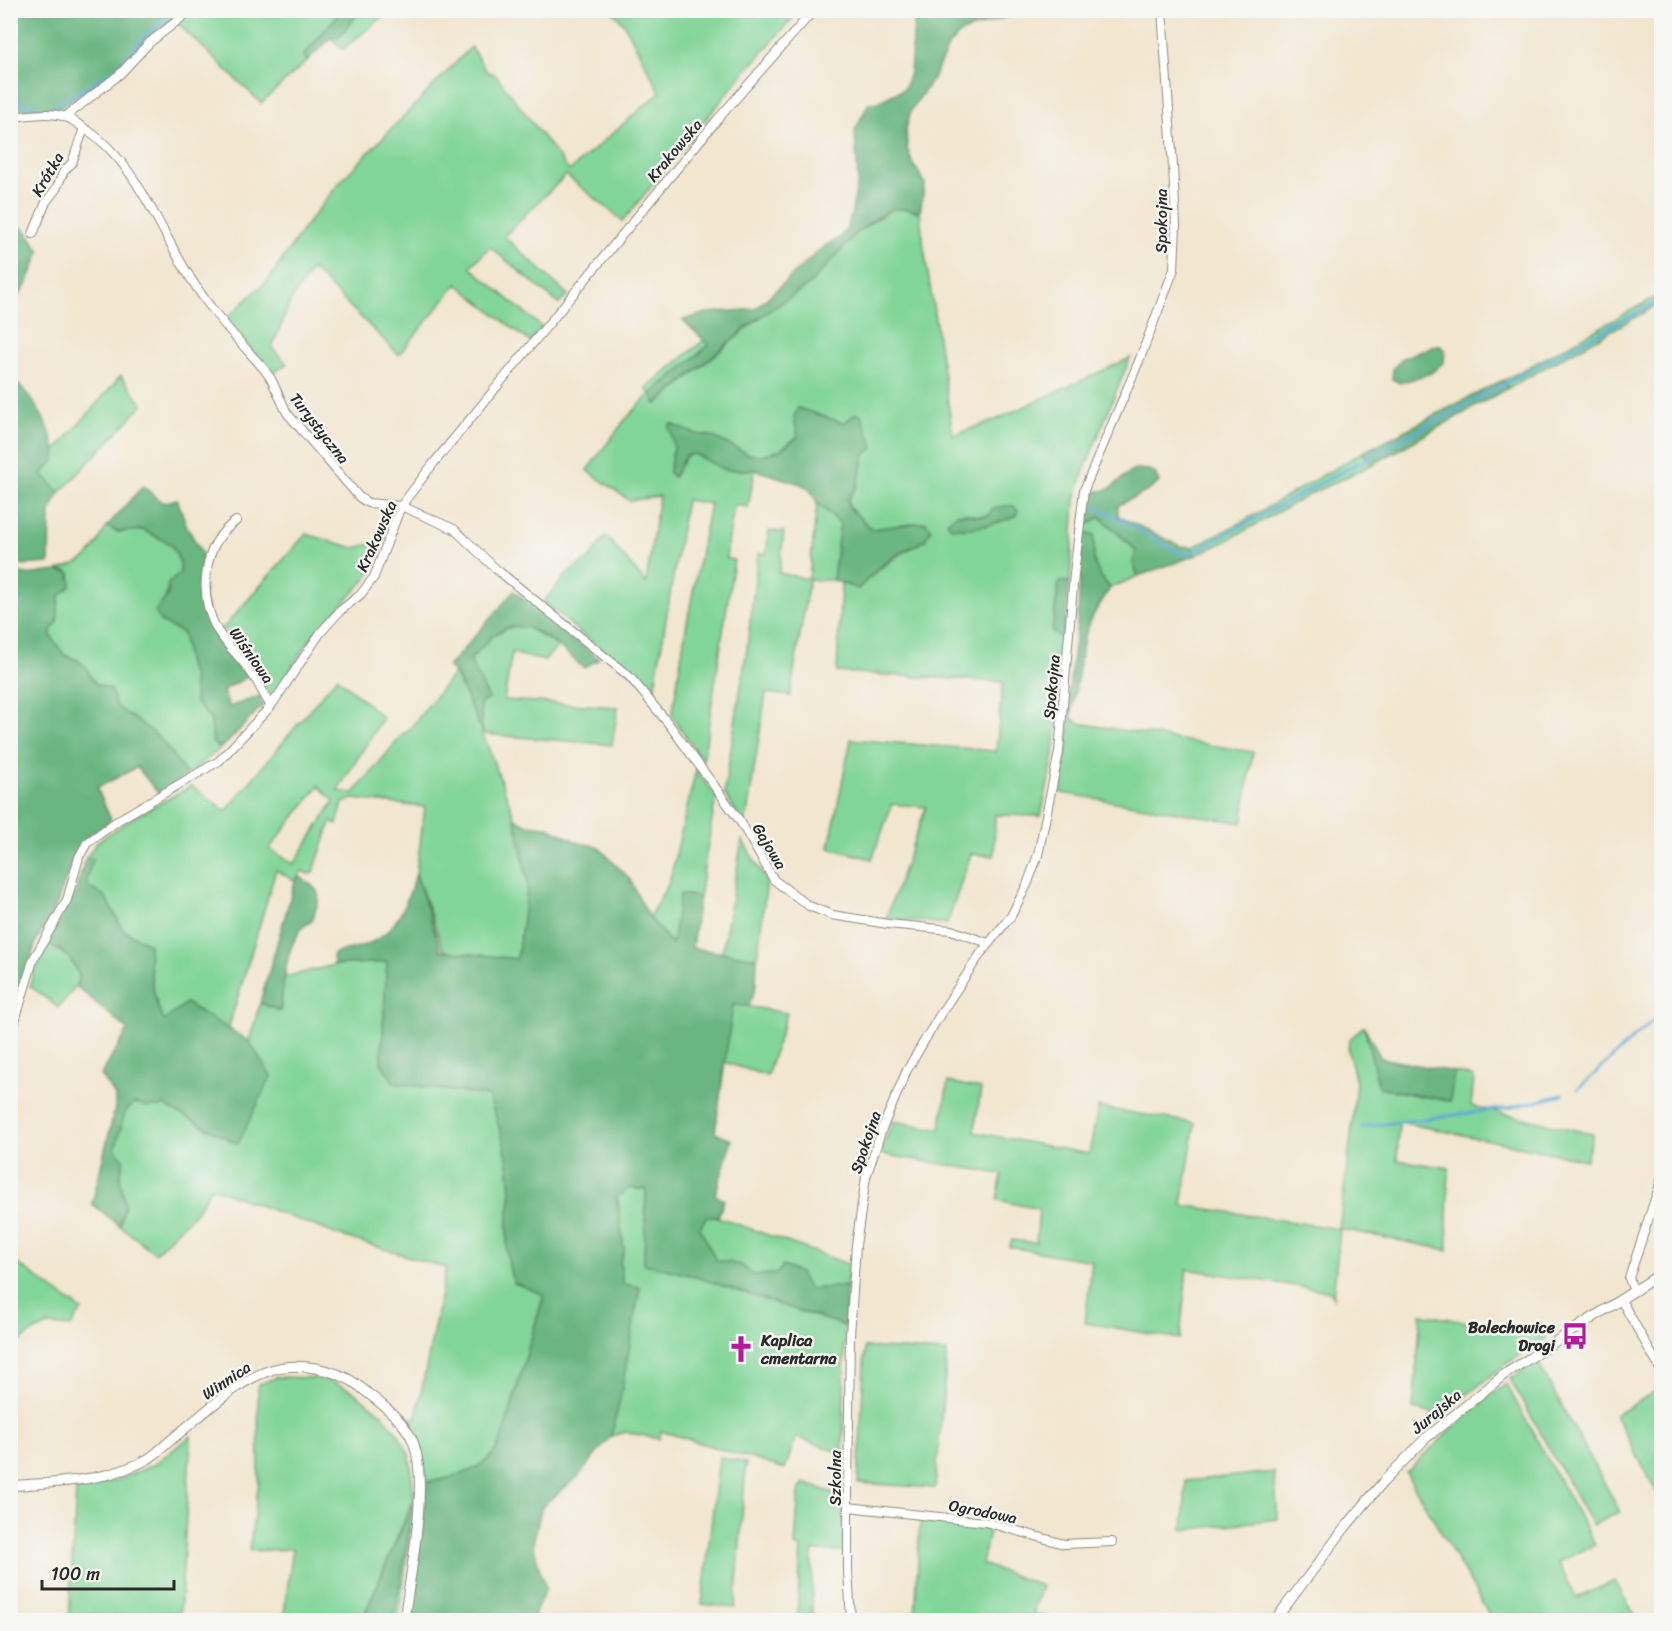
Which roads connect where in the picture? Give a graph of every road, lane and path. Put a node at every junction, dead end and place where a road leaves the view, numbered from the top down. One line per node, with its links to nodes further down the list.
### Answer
1 (191, 10): 5 (street)
2 (814, 10): 8 (street, Krakowska)
3 (1162, 10): 12 (street, Spokojna)
4 (10, 117): 5 (street)
5 (65, 117): 6 (street, Turystyczna)
6 (84, 128): 7 (street, Krótka); 8 (street, Turystyczna)
7 (33, 234)
8 (401, 506): 10 (street, Turystyczna); 11 (street, Krakowska)
9 (236, 521): 11 (street, Wiśniowa)
10 (627, 674): 12 (street, Gajowa)
11 (271, 706): 13 (street, Krakowska)
12 (988, 943): 18 (street, Spokojna)
13 (10, 1038)
14 (1662, 1178): 16 (street)
15 (1662, 1273): 16 (street, Jurajska)
16 (1634, 1291): 17 (street, Jurajska)
17 (1622, 1300): 19 (street); 25 (street, Jurajska)
18 (850, 1336): 21 (street, Szkolna)
19 (1662, 1372)
20 (10, 1486): 23 (street, Winnica)
21 (848, 1507): 22 (street, Ogrodowa); 24 (street, Szkolna)
22 (1112, 1542)
23 (404, 1620)
24 (851, 1620)
25 (1275, 1620)

